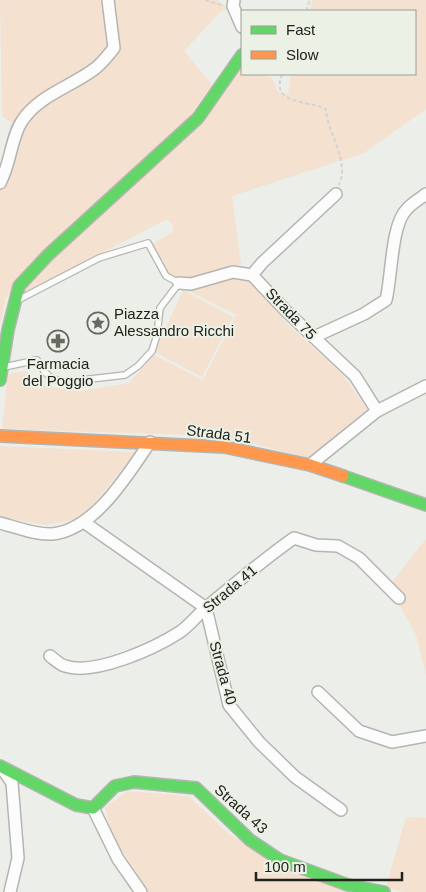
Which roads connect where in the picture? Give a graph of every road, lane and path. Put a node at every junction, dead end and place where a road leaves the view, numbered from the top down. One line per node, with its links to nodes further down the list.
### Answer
1 (108, 0): 7 (street)
2 (205, 0): 3 (path)
3 (234, 3): 4 (street)
4 (241, 24)
5 (241, 56): 12 (street)
6 (282, 75): 8 (path)
7 (0, 183)
8 (336, 194): 10 (street)
9 (426, 194): 13 (street)
10 (252, 274): 11 (street); 13 (street, Strada 75)
11 (179, 283): 12 (lane); 14 (lane)
12 (14, 302): 14 (street)
13 (314, 337): 17 (street, Strada 75)
14 (2, 367): 15 (street)
15 (0, 380)
16 (426, 386): 17 (street)
17 (376, 411): 20 (street)
18 (0, 436): 19 (street, Strada 51)
19 (150, 442): 20 (street, Strada 51); 23 (street)
20 (310, 465): 21 (street, Strada 51)
21 (426, 505)
22 (0, 522): 23 (street)
23 (85, 523): 25 (street)
24 (399, 598): 25 (street, Strada 41)
25 (206, 608): 26 (street, Strada 41); 31 (street, Strada 40)
26 (50, 656)
27 (318, 692): 28 (street)
28 (426, 736)
29 (0, 767): 30 (street); 32 (street)
30 (93, 808): 33 (street); 34 (street, Strada 43)
31 (341, 810)
32 (10, 892)
33 (141, 892)
34 (384, 892)

